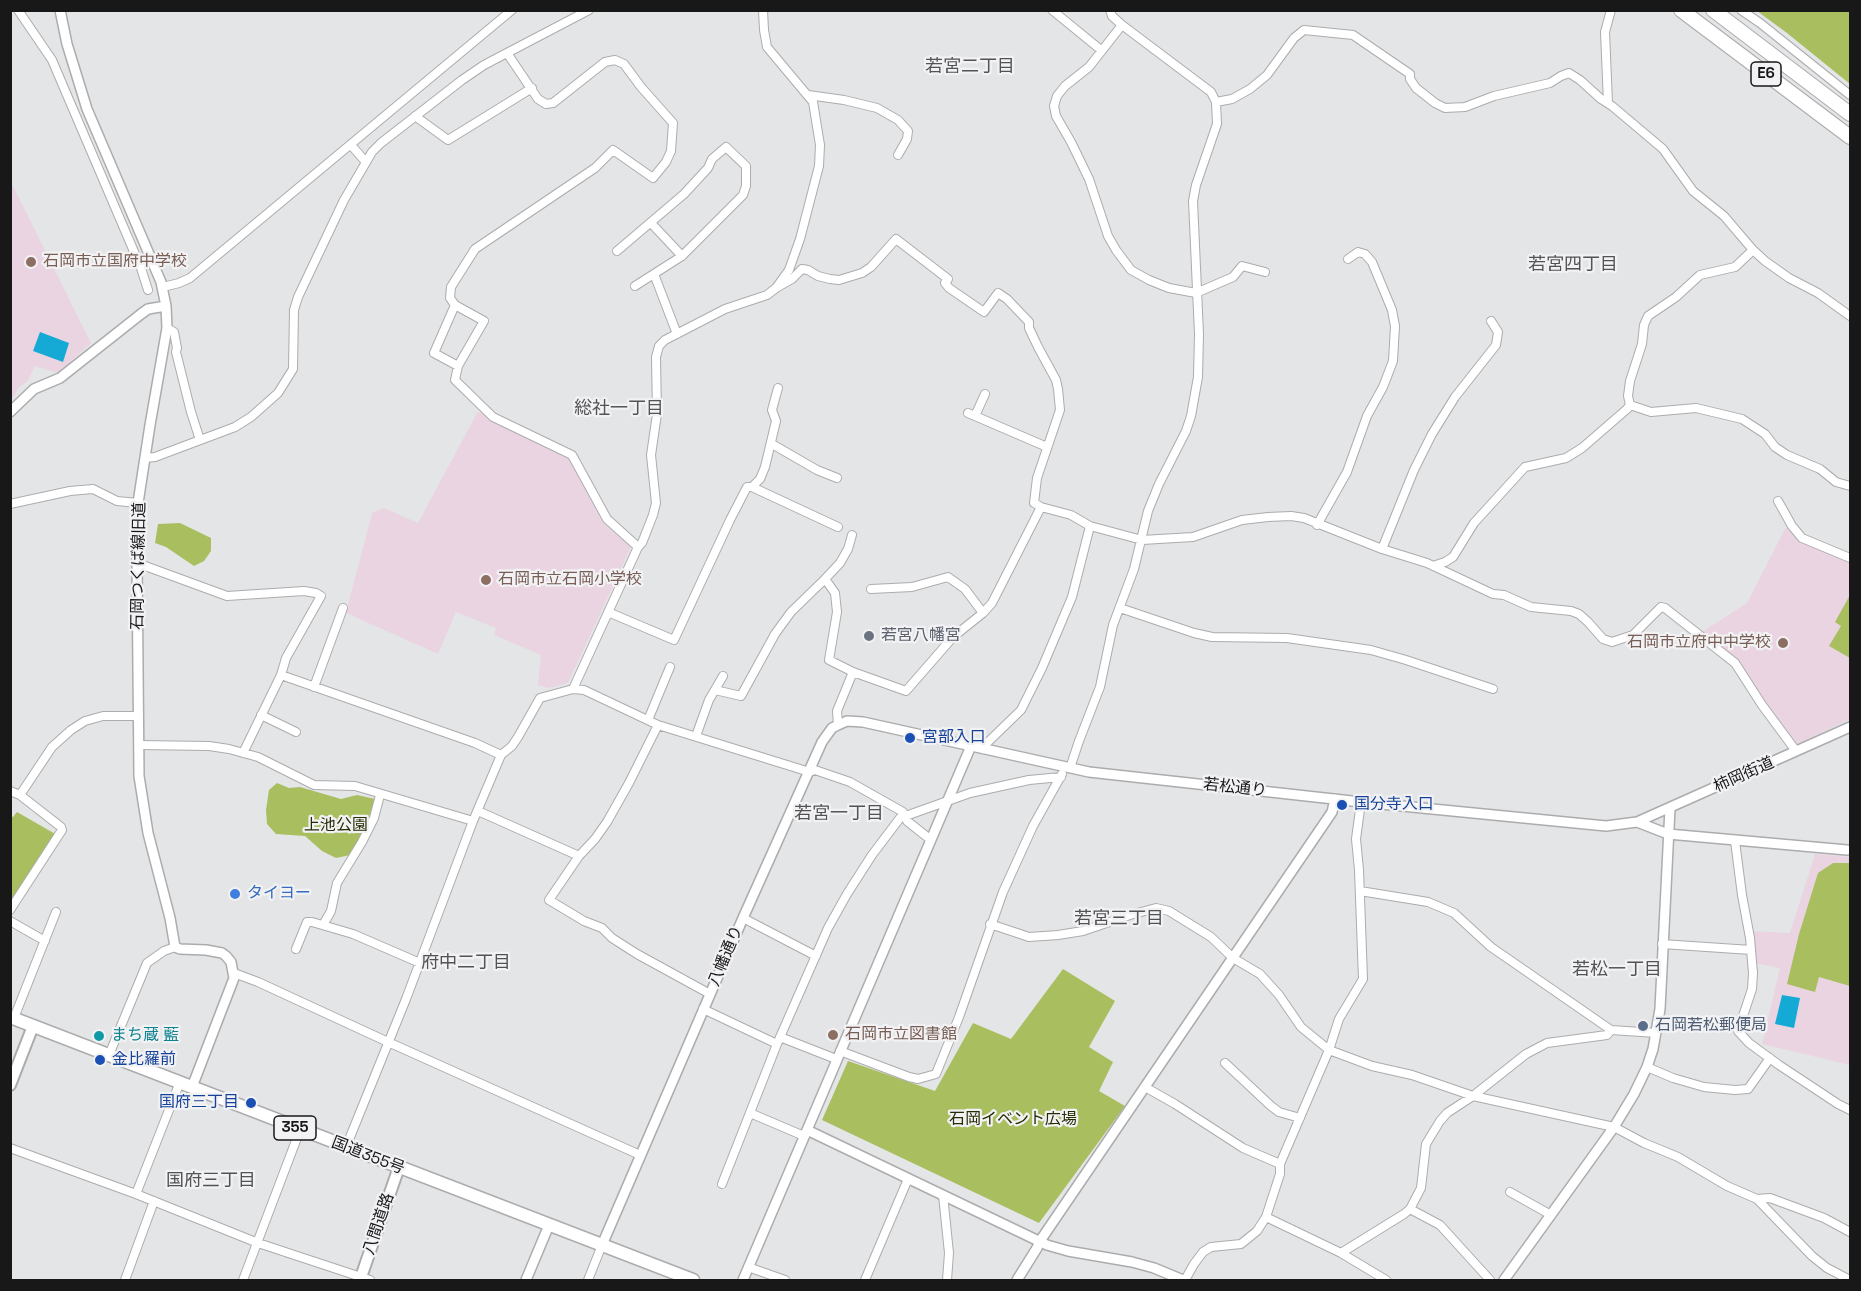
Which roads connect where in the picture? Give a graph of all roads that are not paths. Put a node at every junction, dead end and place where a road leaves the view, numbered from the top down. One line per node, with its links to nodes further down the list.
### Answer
1 (18, 10): 36 (street)
2 (60, 10): 34 (street, 石岡つくば線旧道)
3 (512, 10): 23 (street)
4 (589, 10): 14 (street)
5 (763, 10): 16 (street)
6 (1052, 10): 13 (street)
7 (1110, 10): 12 (street)
8 (1611, 10): 19 (street)
9 (1681, 10): 22 (highway, E6)
10 (1713, 10): 20 (highway, E6)
11 (1741, 10): 17 (street)
12 (1122, 25): 13 (street); 18 (street)
13 (1101, 50): 37 (street)
14 (507, 52): 15 (street); 21 (street)
15 (531, 88): 21 (street); 38 (street)
16 (808, 95): 24 (street); 35 (street)
17 (1851, 95)
18 (1216, 102): 19 (street); 37 (street)
19 (1608, 103): 28 (street)
20 (1851, 114)
21 (415, 116): 25 (street)
22 (1851, 137)
23 (351, 145): 25 (street); 34 (street)
24 (898, 155)
25 (365, 161): 49 (street)
26 (651, 223): 27 (street); 29 (street); 29 (street)
27 (617, 250)
28 (1753, 250): 40 (street); 47 (street)
29 (682, 256): 32 (street)
30 (1348, 259): 60 (street)
31 (1265, 272): 37 (street)
32 (654, 274): 33 (street); 43 (street)
33 (635, 286)
34 (163, 287): 39 (street, 石岡つくば線旧道)
35 (776, 288): 43 (street); 51 (street)
36 (148, 290)
37 (1196, 293): 64 (street)
38 (455, 305): 44 (street); 44 (street)
39 (166, 306): 42 (street, 石岡つくば線旧道); 48 (street)
40 (1851, 316)
41 (1491, 321): 66 (street)
42 (167, 328): 49 (street); 52 (street, 石岡つくば線旧道)
43 (677, 334): 65 (street)
44 (458, 366): 65 (street)
45 (778, 388): 50 (street)
46 (985, 394): 51 (street)
47 (1630, 405): 54 (street); 69 (street)
48 (10, 412)
49 (200, 440): 52 (street)
50 (772, 444): 53 (street); 55 (street)
51 (1047, 447): 59 (street)
52 (144, 458): 57 (street, 石岡つくば線旧道)
53 (837, 478)
54 (1851, 486)
55 (752, 487): 62 (street); 74 (street)
56 (1778, 501): 67 (street)
57 (138, 503): 58 (street); 68 (street, 石岡つくば線旧道)
58 (10, 504)
59 (1041, 507): 61 (street); 75 (street)
60 (1317, 525): 64 (street); 66 (street)
61 (1090, 526): 64 (street); 94 (street)
62 (838, 528)
63 (852, 535): 70 (street)
64 (1142, 540): 73 (street)
65 (638, 547): 74 (street)
66 (1382, 549): 69 (street)
67 (1851, 558)
68 (137, 563): 78 (street); 85 (street, 石岡つくば線旧道)
69 (1433, 566): 95 (street)
70 (825, 579): 77 (street); 83 (street)
71 (870, 589): 75 (street)
72 (343, 608): 80 (street)
73 (1120, 608): 82 (street); 98 (street)
74 (608, 612): 81 (street)
75 (983, 613): 77 (street)
76 (670, 667): 86 (street)
77 (853, 672): 87 (street, 八幡通り)
78 (281, 675): 80 (street); 84 (street)
79 (723, 676): 83 (street)
80 (314, 687): 97 (street)
81 (573, 689): 86 (street); 97 (street)
82 (1493, 689)
83 (714, 690): 91 (street)
84 (261, 715): 90 (street); 96 (street)
85 (139, 716): 92 (street, 石岡つくば線旧道); 102 (street)
86 (648, 720): 88 (street)
87 (838, 724): 93 (street, 若松通り); 99 (street, 八幡通り)
88 (658, 725): 91 (street); 116 (street)
89 (1851, 727): 95 (street, 柿岡街道)
90 (296, 732)
91 (696, 736): 99 (street)
92 (140, 745): 96 (street); 126 (street, 石岡つくば線旧道)
93 (970, 746): 94 (street, 若松通り); 105 (street)
94 (983, 749): 98 (street, 若松通り)
95 (1797, 751): 107 (street, 柿岡街道)
96 (243, 753): 103 (street)
97 (501, 755): 108 (street)
98 (1068, 767): 100 (street); 104 (street, 若松通り)
99 (808, 772): 109 (street); 120 (street, 八幡通り)
100 (1061, 777): 105 (street); 122 (street)
101 (10, 791): 102 (street)
102 (20, 795): 118 (street)
103 (380, 795): 110 (street); 123 (street)
104 (1335, 799): 106 (street, 若松通り); 130 (street)
105 (948, 801): 109 (street); 113 (street)
106 (1361, 802): 111 (street, 若松通り); 117 (street)
107 (1670, 808): 111 (street, 柿岡街道); 112 (street)
108 (478, 811): 110 (street); 116 (street)
109 (906, 816): 113 (street); 129 (street)
110 (473, 821): 131 (street)
111 (1637, 822): 112 (street)
112 (1668, 834): 114 (street); 125 (street)
113 (931, 840): 143 (street)
114 (1735, 841): 115 (street); 128 (street)
115 (1849, 850)
116 (579, 856): 133 (street)
117 (1360, 891): 137 (street); 141 (street)
118 (10, 910)
119 (56, 912): 124 (street)
120 (743, 918): 129 (street); 133 (street, 八幡通り)
121 (10, 921): 124 (street)
122 (990, 924): 130 (street); 143 (street)
123 (323, 925): 127 (street); 131 (street)
124 (45, 941): 135 (street)
125 (1662, 944): 128 (street); 138 (street)
126 (176, 947): 132 (street); 142 (street)
127 (296, 949)
128 (1750, 950): 144 (street)
129 (816, 956): 139 (street)
130 (1233, 957): 141 (street); 150 (street)
131 (420, 963): 140 (street)
132 (234, 973): 140 (street); 149 (street)
133 (710, 994): 134 (street, 八幡通り)
134 (703, 1009): 139 (street); 160 (street, 八幡通り)
135 (12, 1017): 136 (highway, 国道355号 / 355)
136 (33, 1026): 142 (highway, 国道355号 / 355); 148 (main road)
137 (1611, 1030): 138 (street); 151 (street)
138 (1656, 1033): 146 (street)
139 (778, 1040): 143 (street); 153 (street)
140 (388, 1042): 158 (street); 160 (street)
141 (1329, 1050): 151 (street); 154 (street)
142 (109, 1055): 147 (highway, 国道355号 / 355)
143 (838, 1055): 157 (street)
144 (1770, 1058): 146 (street); 152 (street)
145 (1225, 1063): 154 (street)
146 (1647, 1067): 155 (street)
147 (180, 1082): 149 (highway, 国道355号 / 355); 166 (street)
148 (10, 1085)
149 (192, 1087): 156 (highway, 国道355号 / 355)
150 (1145, 1087): 161 (street); 175 (street)
151 (1473, 1096): 155 (street); 170 (street)
152 (1851, 1110)
153 (750, 1113): 157 (street); 164 (street)
154 (1300, 1118): 161 (street)
155 (1614, 1126): 168 (street); 171 (street)
156 (300, 1130): 158 (highway, 国道355号 / 355); 176 (street)
157 (806, 1133): 163 (street); 179 (street)
158 (346, 1147): 162 (highway, 国道355号 / 355)
159 (10, 1148): 166 (street)
160 (640, 1155): 177 (street, 八幡通り)
161 (1280, 1164): 172 (street)
162 (399, 1167): 173 (highway, 国道355号 / 355); 180 (main road, 八間道路)
163 (908, 1179): 167 (street); 188 (street)
164 (722, 1185)
165 (1510, 1192): 171 (street)
166 (136, 1194): 169 (street)
167 (943, 1196): 175 (street); 189 (street)
168 (1757, 1199): 174 (street); 195 (street)
169 (154, 1201): 176 (street); 181 (street)
170 (1410, 1209): 178 (street); 193 (street)
171 (1551, 1215): 194 (street)
172 (1266, 1217): 178 (street); 191 (street)
173 (549, 1225): 177 (highway, 国道355号 / 355); 183 (street)
174 (1851, 1232)
175 (1040, 1241): 190 (street); 191 (street)
176 (258, 1243): 180 (street); 182 (street)
177 (602, 1245): 184 (street); 185 (highway, 国道355号 / 355)
178 (1341, 1253): 192 (street)
179 (748, 1267): 186 (street); 187 (street)
180 (364, 1279)
181 (125, 1281)
182 (243, 1281)
183 (526, 1281)
184 (588, 1281)
185 (693, 1281)
186 (743, 1281)
187 (785, 1281)
188 (865, 1281)
189 (947, 1281)
190 (1017, 1281)
191 (1184, 1281)
192 (1386, 1281)
193 (1490, 1281)
194 (1504, 1281)
195 (1850, 1281)

